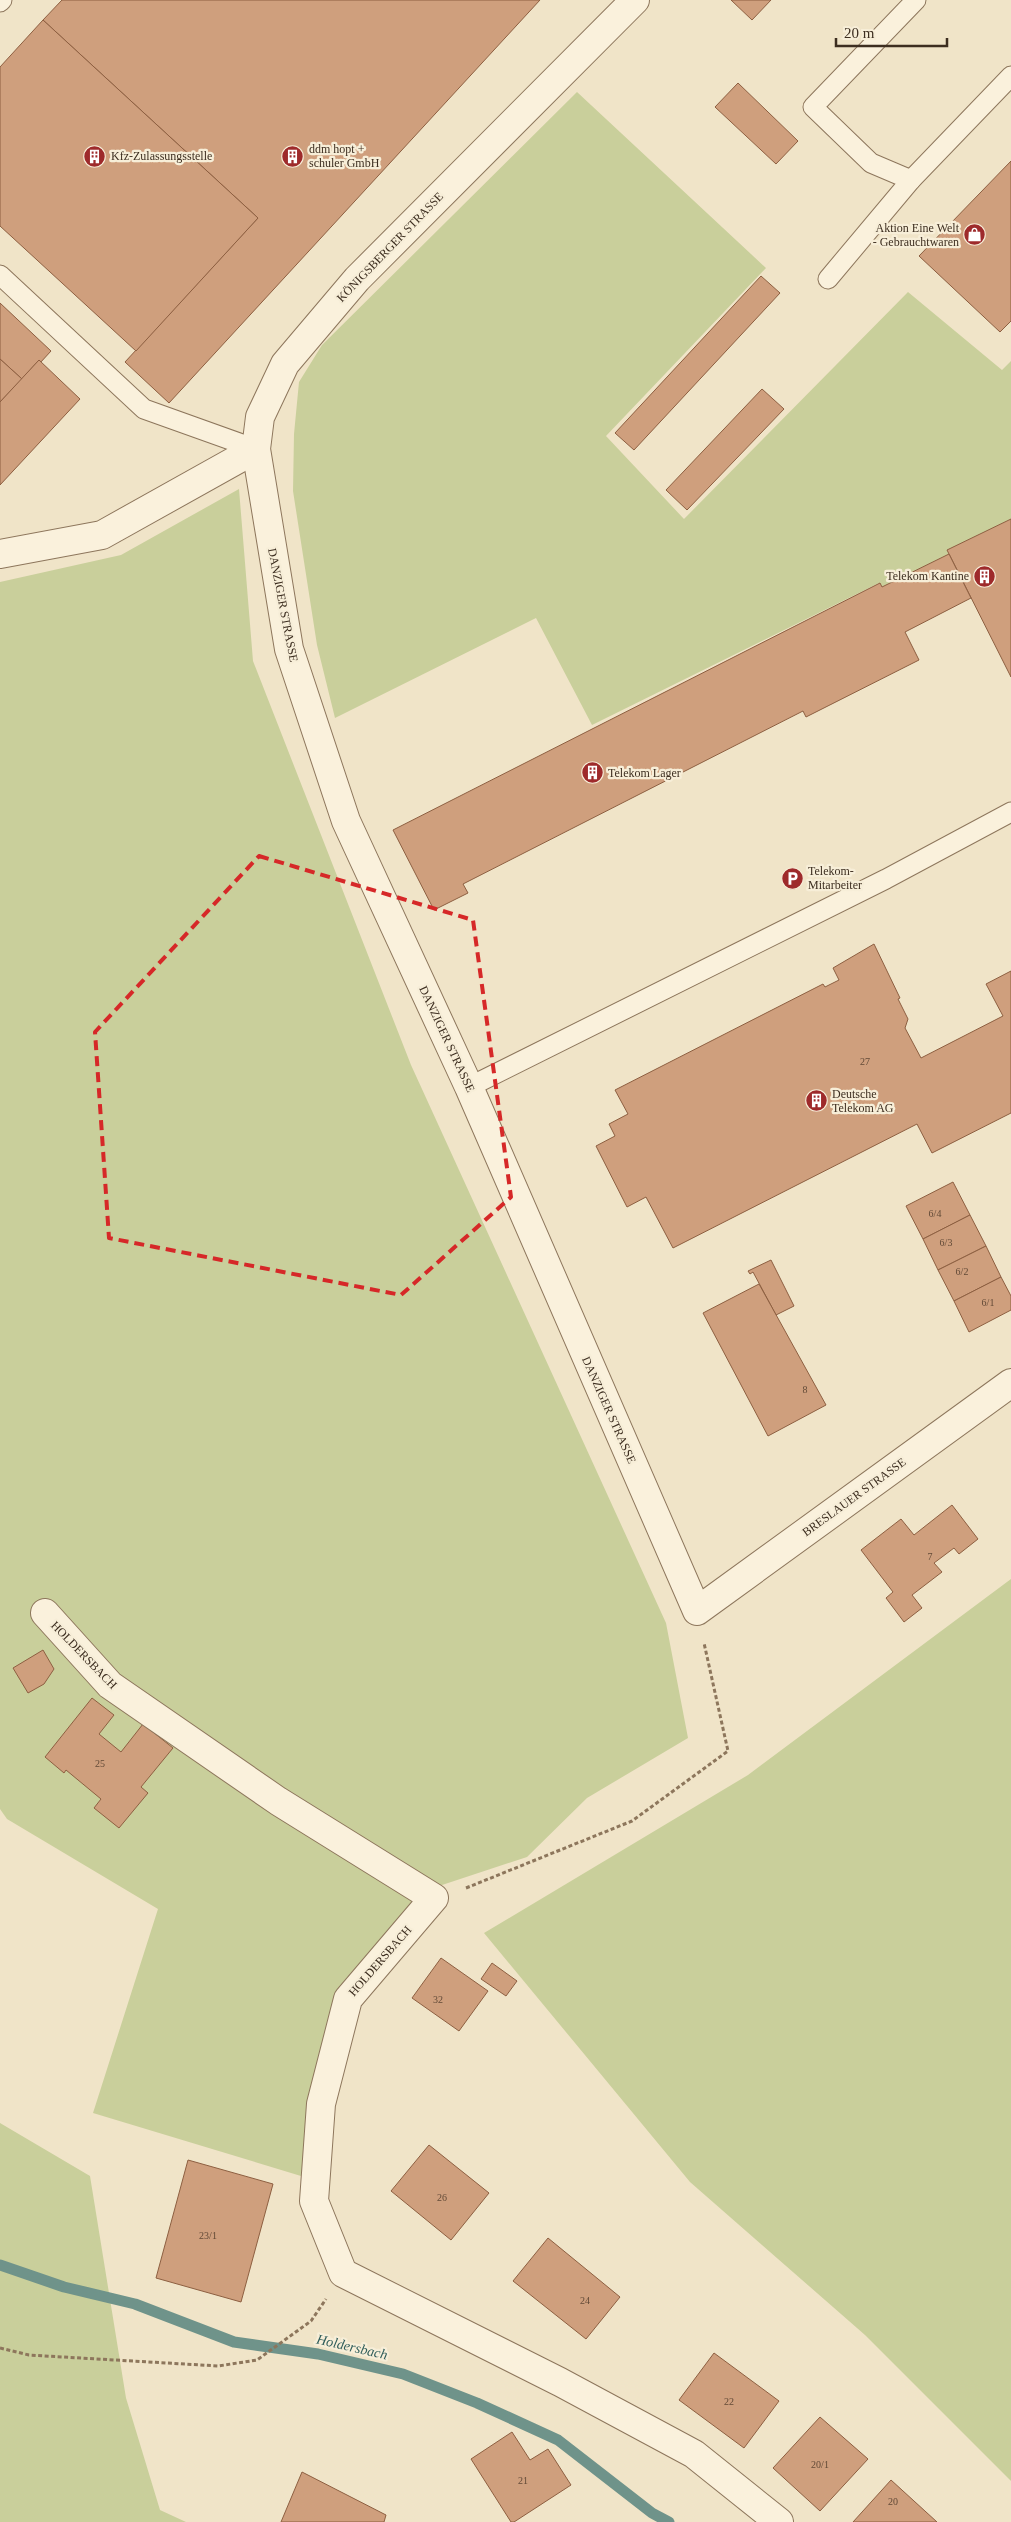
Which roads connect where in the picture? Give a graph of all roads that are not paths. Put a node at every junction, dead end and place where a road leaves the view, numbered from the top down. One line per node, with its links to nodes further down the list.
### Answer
1 (635, 0): 7 (street, KÖNIGSBERGER STRASSE)
2 (916, 0): 4 (lane)
3 (1011, 76): 4 (lane)
4 (911, 180): 6 (lane)
5 (0, 275): 7 (lane)
6 (828, 279)
7 (256, 449): 8 (street); 10 (street, DANZIGER STRASSE)
8 (0, 554)
9 (1011, 812): 10 (lane)
10 (469, 1087): 12 (street, DANZIGER STRASSE)
11 (1011, 1383): 12 (street, BRESLAUER STRASSE)
12 (697, 1610)
13 (45, 1613): 14 (street, HOLDERSBACH)
14 (779, 2522)

